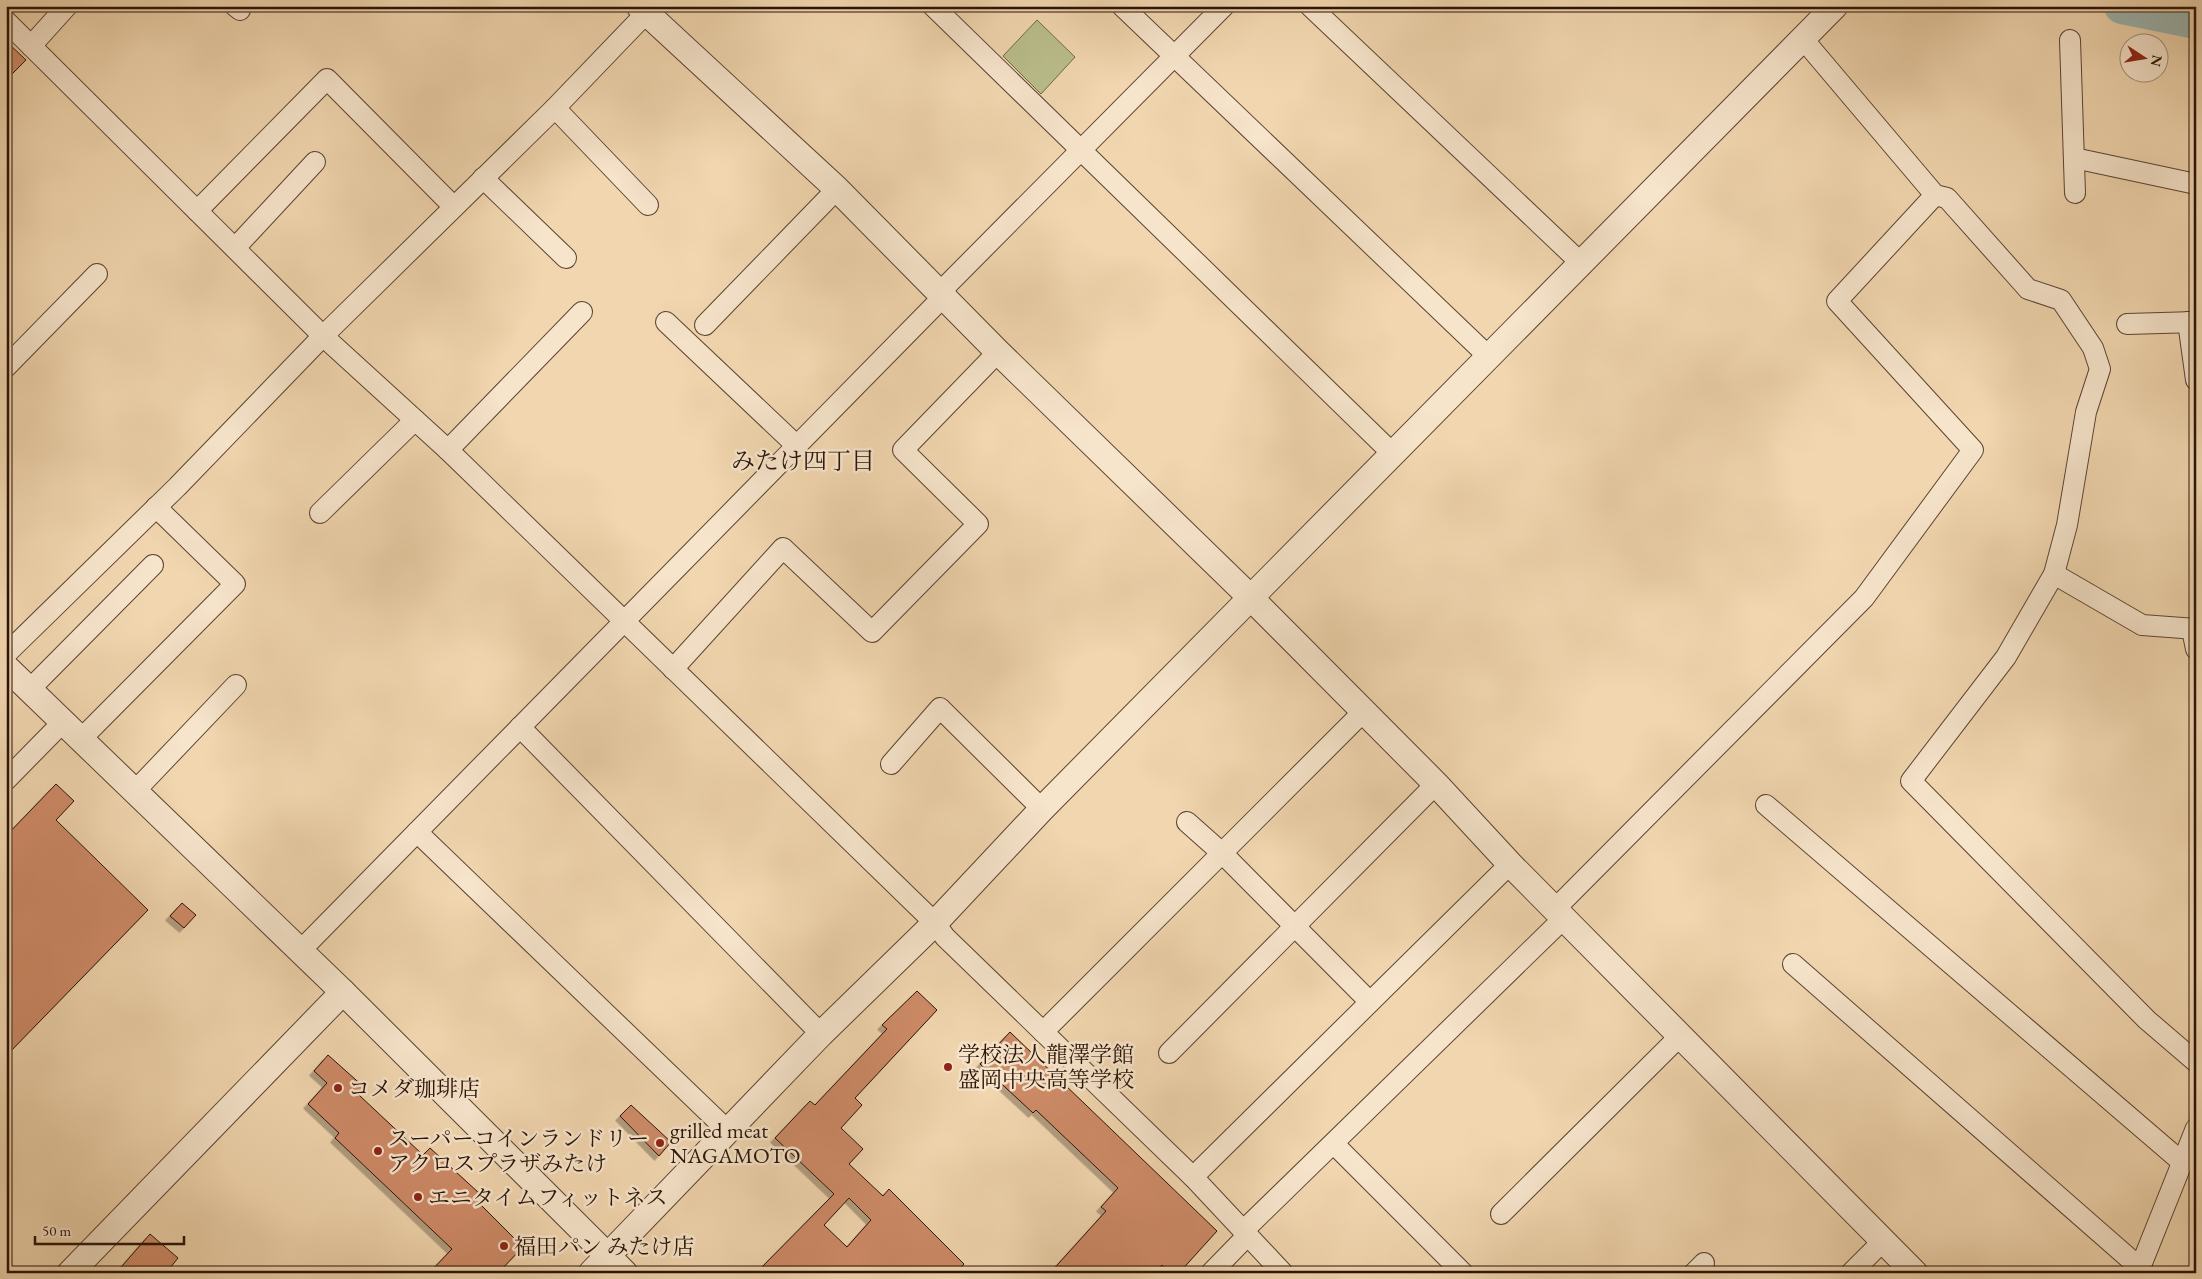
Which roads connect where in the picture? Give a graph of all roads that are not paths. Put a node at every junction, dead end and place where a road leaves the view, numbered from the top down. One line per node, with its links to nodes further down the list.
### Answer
1 (67, 6): 11 (street)
2 (933, 6): 14 (street)
3 (1122, 6): 12 (street)
4 (1224, 6): 12 (street)
5 (1310, 6): 27 (street)
6 (1835, 6): 9 (street)
7 (646, 9): 13 (street); 19 (street)
8 (6, 21): 11 (street)
9 (1803, 39): 21 (street); 27 (street)
10 (2070, 40): 15 (street)
11 (31, 46): 24 (street)
12 (1175, 56): 14 (street); 37 (street)
13 (555, 108): 17 (street); 22 (street)
14 (1080, 150): 29 (street); 43 (street)
15 (2074, 158): 18 (street); 20 (street)
16 (314, 162): 25 (street)
17 (483, 178): 23 (street); 26 (street)
18 (2196, 184)
19 (837, 188): 29 (street); 34 (street)
20 (2075, 193)
21 (1936, 195): 47 (street); 71 (street)
22 (648, 205)
23 (454, 207): 24 (street); 35 (street)
24 (197, 211): 25 (street)
25 (235, 248): 35 (street)
26 (566, 258)
27 (1581, 263): 37 (street)
28 (97, 274): 38 (street)
29 (944, 297): 36 (street); 41 (street)
30 (582, 312): 42 (street)
31 (666, 322): 41 (street)
32 (2192, 322): 33 (street); 39 (street)
33 (2127, 324)
34 (705, 325)
35 (323, 336): 40 (street); 44 (street)
36 (998, 352): 48 (street); 54 (street)
37 (1488, 356): 43 (street)
38 (6, 367)
39 (2196, 380)
40 (414, 420): 42 (street); 45 (street)
41 (797, 446): 49 (street)
42 (448, 450): 49 (street)
43 (1392, 454): 48 (street)
44 (156, 508): 52 (street); 60 (street)
45 (320, 513)
46 (153, 565): 56 (street)
47 (2054, 574): 50 (street); 82 (street)
48 (1250, 597): 57 (street); 66 (street)
49 (625, 621): 54 (street); 59 (street)
50 (2194, 629): 51 (street)
51 (2196, 649)
52 (6, 654)
53 (6, 667): 56 (street)
54 (673, 669): 72 (street)
55 (236, 685): 64 (street)
56 (29, 690): 58 (street)
57 (1363, 712): 63 (street); 69 (street)
58 (64, 722): 60 (street); 62 (street)
59 (520, 727): 68 (street); 79 (street)
60 (81, 739): 64 (street)
61 (891, 764): 66 (street)
62 (6, 780)
63 (1436, 784): 70 (street); 73 (street)
64 (135, 791): 74 (street)
65 (1766, 805): 86 (street)
66 (1042, 809): 72 (street)
67 (1187, 822): 69 (street)
68 (417, 832): 74 (street); 84 (street)
69 (1223, 854): 73 (street); 78 (street)
70 (1510, 864): 71 (street); 77 (street)
71 (1559, 913): 80 (street); 85 (street)
72 (935, 923): 78 (street); 79 (street)
73 (1295, 928): 77 (street); 81 (street)
74 (300, 951): 76 (street)
75 (1793, 964): 92 (street)
76 (343, 992): 91 (street); 93 (street)
77 (1370, 1002): 87 (street)
78 (1043, 1032): 87 (street)
79 (821, 1034): 84 (street)
80 (1681, 1034): 88 (street); 90 (street)
81 (1169, 1053)
82 (2196, 1062)
83 (2196, 1128): 86 (street)
84 (727, 1130): 91 (street)
85 (1334, 1144): 89 (street); 97 (street)
86 (2184, 1163): 92 (street)
87 (1193, 1178): 89 (street)
88 (1500, 1214)
89 (1245, 1234): 95 (street); 96 (street)
90 (1883, 1241): 98 (street); 99 (street)
91 (599, 1264): 94 (street)
92 (2139, 1270)
93 (70, 1273)
94 (625, 1273)
95 (1211, 1273)
96 (1283, 1273)
97 (1464, 1273)
98 (1851, 1273)
99 (1915, 1273)

